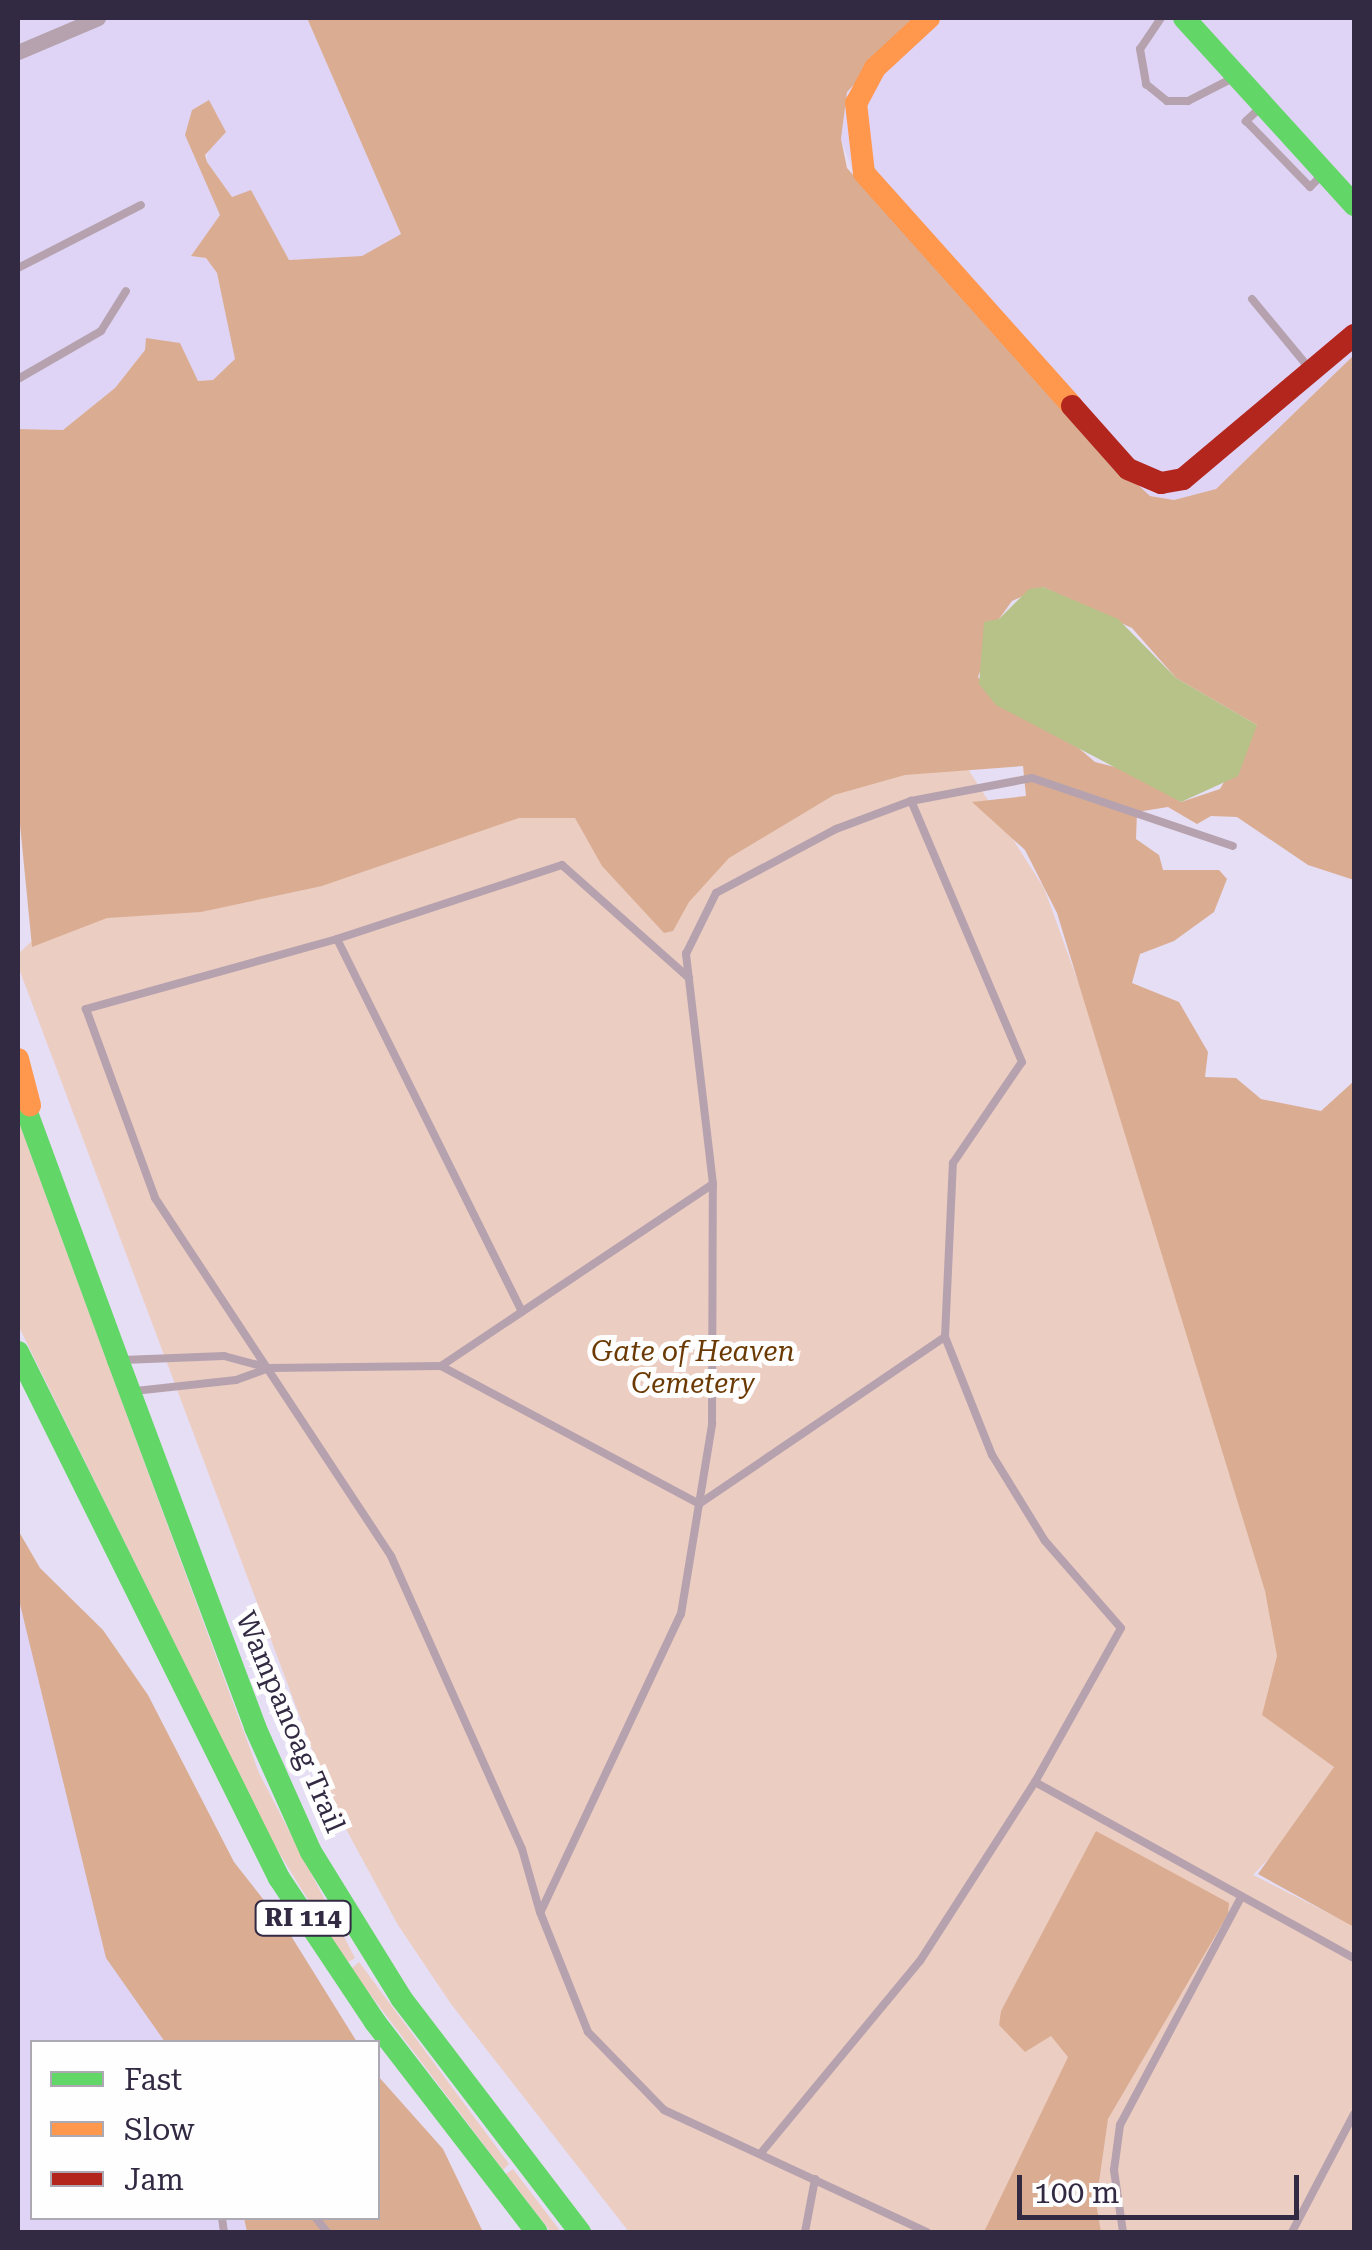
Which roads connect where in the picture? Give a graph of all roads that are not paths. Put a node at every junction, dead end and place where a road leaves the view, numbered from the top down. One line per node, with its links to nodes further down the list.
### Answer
1 (98, 18): 5 (street)
2 (929, 18): 13 (main road)
3 (1161, 18): 6 (lane)
4 (1184, 18): 6 (main road)
5 (18, 52)
6 (1237, 75): 8 (main road)
7 (142, 205): 9 (lane)
8 (1354, 205)
9 (18, 268)
10 (126, 292): 14 (lane)
11 (1252, 300): 13 (lane)
12 (1354, 335): 13 (main road)
13 (1312, 372)
14 (18, 379)
15 (911, 802): 16 (lane); 18 (lane); 24 (lane)
16 (1233, 846)
17 (337, 939): 18 (lane); 23 (lane); 28 (lane)
18 (689, 978): 22 (lane)
19 (18, 1059): 21 (main road, RI 114)
20 (18, 1088): 21 (main road)
21 (52, 1178): 26 (main road, Wampanoag Trail / RI 114)
22 (712, 1184): 23 (lane); 30 (lane)
23 (522, 1312): 27 (lane)
24 (945, 1336): 30 (lane); 31 (lane)
25 (18, 1352): 38 (main road, RI 114)
26 (118, 1360): 28 (lane); 29 (main road, Wampanoag Trail / RI 114)
27 (441, 1366): 28 (lane); 30 (lane)
28 (269, 1368): 29 (lane); 33 (lane)
29 (130, 1392): 39 (main road, Wampanoag Trail / RI 114)
30 (699, 1504): 33 (lane)
31 (1035, 1782): 32 (lane); 36 (lane)
32 (1240, 1899): 34 (lane); 42 (lane)
33 (540, 1912): 36 (lane)
34 (1354, 1958)
35 (1354, 2114): 43 (lane)
36 (762, 2153): 37 (lane)
37 (815, 2179): 40 (lane); 41 (lane)
38 (536, 2232)
39 (580, 2232)
40 (804, 2232)
41 (926, 2232)
42 (1123, 2232)
43 (1292, 2232)

